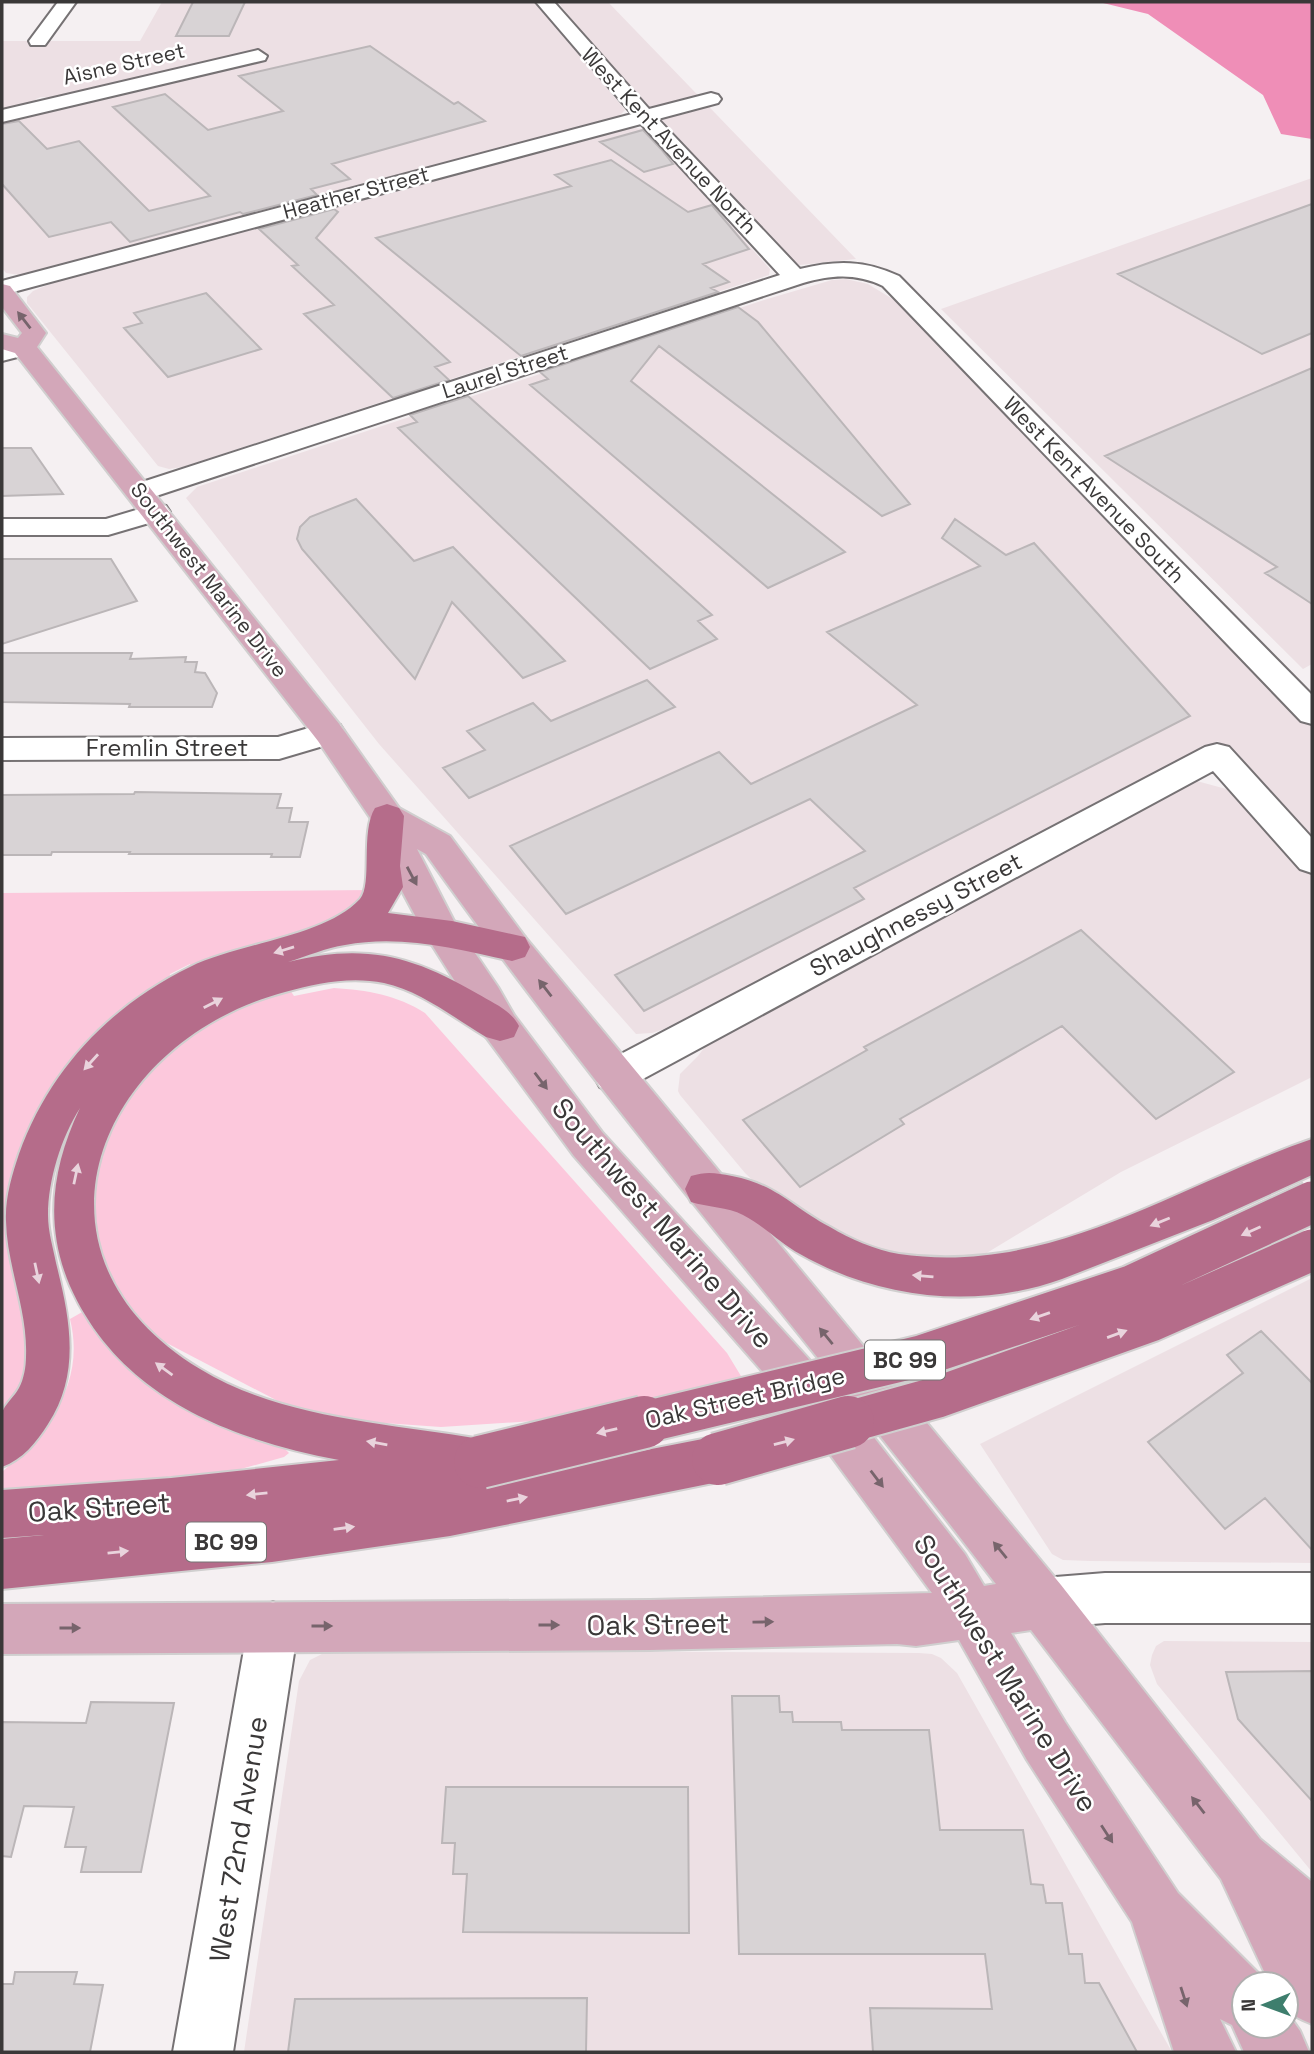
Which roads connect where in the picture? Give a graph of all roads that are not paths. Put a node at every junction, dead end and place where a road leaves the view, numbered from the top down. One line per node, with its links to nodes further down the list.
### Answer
1 (67, 2): 3 (street)
2 (545, 2): 7 (street, West Kent Avenue North)
3 (38, 41)
4 (258, 57): 6 (street, Aisne Street)
5 (711, 99): 7 (street, Heather Street)
6 (2, 116)
7 (645, 116): 9 (street, West Kent Avenue North); 10 (street, Heather Street)
8 (873, 271): 9 (street, Laurel Street); 14 (street, West Kent Avenue South)
9 (795, 278): 12 (street, Laurel Street)
10 (2, 290): 11 (main road, Southwest Marine Drive, one-way to 10)
11 (9, 348): 12 (main road, Southwest Marine Drive)
12 (148, 502): 13 (street, Laurel Street); 15 (main road, Southwest Marine Drive)
13 (2, 527)
14 (1309, 705)
15 (329, 733): 16 (street, Fremlin Street); 17 (main road, Southwest Marine Drive)
16 (2, 749)
17 (387, 816): 19 (highway); 20 (main road, Southwest Marine Drive, one-way to 20); 21 (main road, Southwest Marine Drive)
18 (1312, 860): 23 (street, Shaughnessy Street)
19 (349, 930): 20 (highway); 28 (highway, one-way to 28)
20 (443, 934): 21 (highway); 22 (main road, Southwest Marine Drive)
21 (512, 947): 23 (main road, Southwest Marine Drive, one-way to 21)
22 (500, 1026): 29 (highway, one-way to 22); 34 (main road, Southwest Marine Drive, one-way to 34)
23 (614, 1076): 25 (main road, Southwest Marine Drive)
24 (1312, 1156): 25 (highway, one-way to 25)
25 (706, 1189): 33 (main road, Southwest Marine Drive, one-way to 25)
26 (1312, 1202): 29 (highway, Oak Street Bridge / BC 99, one-way to 29, bridge)
27 (1312, 1250): 29 (highway, Oak Street Bridge / BC 99, one-way to 27, bridge)
28 (2, 1444)
29 (455, 1474): 30 (highway, Oak Street / BC 99, one-way to 30); 31 (highway, Oak Street / BC 99, one-way to 29)
30 (2, 1514)
31 (2, 1564)
32 (1312, 1598): 33 (street, Oak Street)
33 (1043, 1603): 34 (main road, Oak Street); 37 (main road, Southwest Marine Drive, one-way to 33)
34 (972, 1612): 35 (main road, Oak Street, one-way to 34); 38 (main road, Southwest Marine Drive, one-way to 38)
35 (273, 1627): 36 (main road, Oak Street, one-way to 35); 42 (street, West 72nd Avenue)
36 (2, 1629)
37 (1240, 1859): 39 (main road, Southwest Marine Drive); 41 (main road)
38 (1156, 1908): 40 (main road); 43 (main road, Southwest Marine Drive, one-way to 43)
39 (1312, 1918)
40 (1230, 1986)
41 (1312, 1994)
42 (203, 2052)
43 (1206, 2052)

